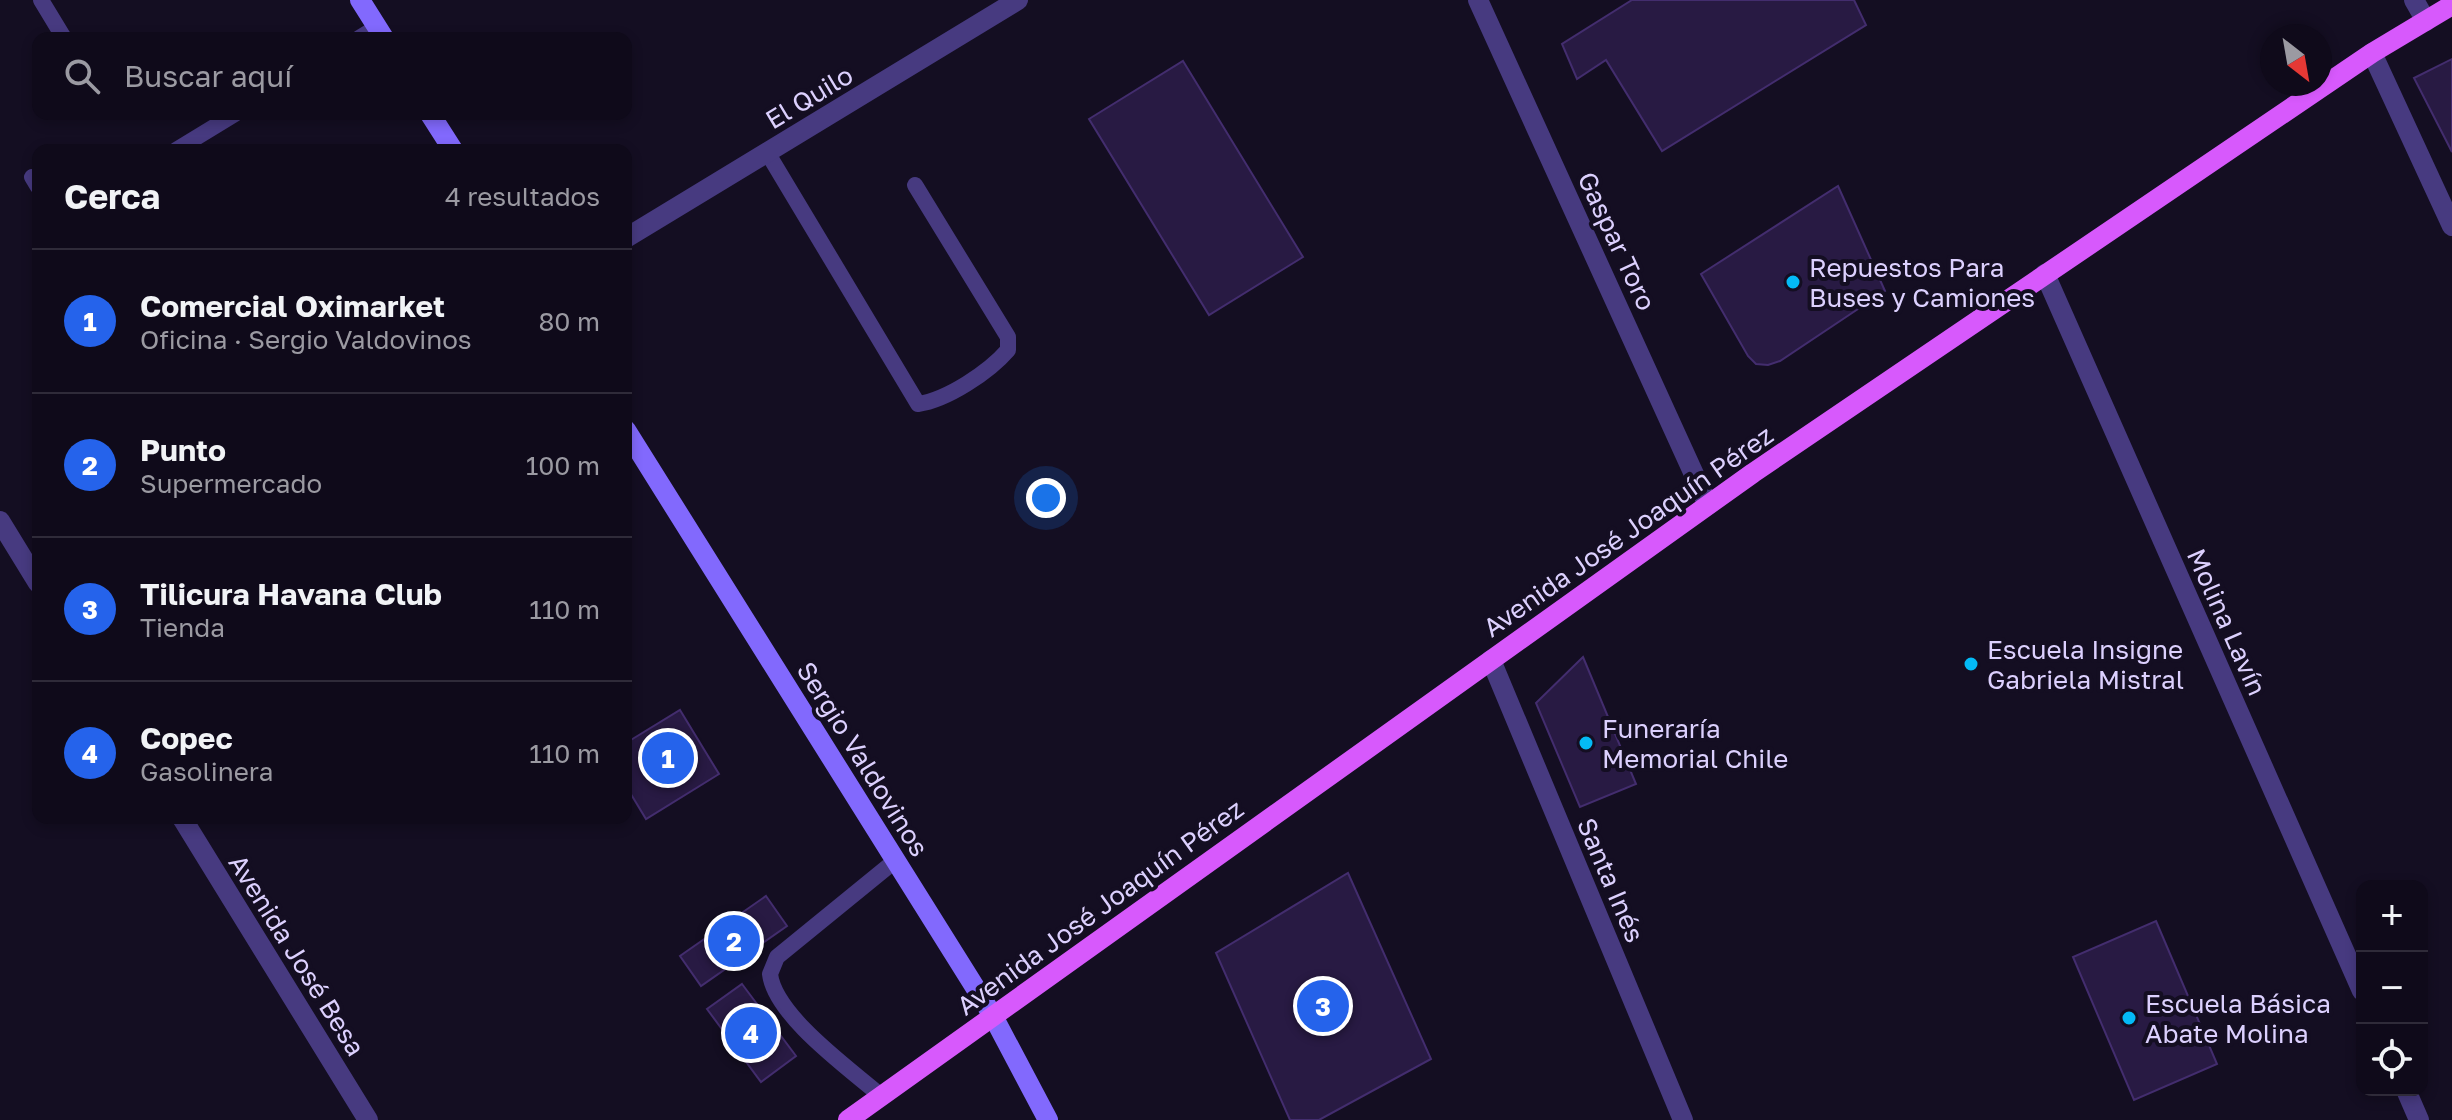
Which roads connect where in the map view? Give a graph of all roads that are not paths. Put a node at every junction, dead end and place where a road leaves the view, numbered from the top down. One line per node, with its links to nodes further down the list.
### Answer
1 (41, 0): 8 (lane)
2 (360, 0): 9 (main road)
3 (1018, 0): 15 (street, El Quilo)
4 (1478, 0): 21 (street, Gaspar Toro)
5 (2414, 0): 7 (street)
6 (2452, 5): 7 (main road, Avenida José Joaquín Pérez)
7 (2426, 21): 10 (main road, Avenida José Joaquín Pérez)
8 (60, 32)
9 (380, 32)
10 (2372, 53): 17 (street); 19 (main road, Avenida José Joaquín Pérez)
11 (225, 120): 13 (lane)
12 (434, 120): 14 (main road)
13 (186, 144)
14 (449, 144)
15 (767, 152): 16 (lane); 18 (street, El Quilo)
16 (915, 185)
17 (2452, 226)
18 (632, 234)
19 (2045, 274): 21 (main road, Avenida José Joaquín Pérez); 27 (street, Molina Lavín)
20 (632, 440): 26 (main road, Sergio Valdovinos)
21 (1708, 505): 24 (main road, Avenida José Joaquín Pérez)
22 (0, 521): 23 (street)
23 (32, 573)
24 (1491, 660): 28 (main road, Avenida José Joaquín Pérez); 34 (street, Santa Inés)
25 (186, 824): 31 (street, Avenida José Besa)
26 (896, 860): 28 (main road, Sergio Valdovinos); 29 (lane)
27 (2356, 977)
28 (993, 1016): 29 (main road, Avenida José Joaquín Pérez); 33 (main road, Sergio Valdovinos)
29 (881, 1096): 32 (main road, Avenida José Joaquín Pérez)
30 (2409, 1096): 35 (street)
31 (368, 1120)
32 (848, 1120)
33 (1048, 1120)
34 (1683, 1120)
35 (2419, 1120)

